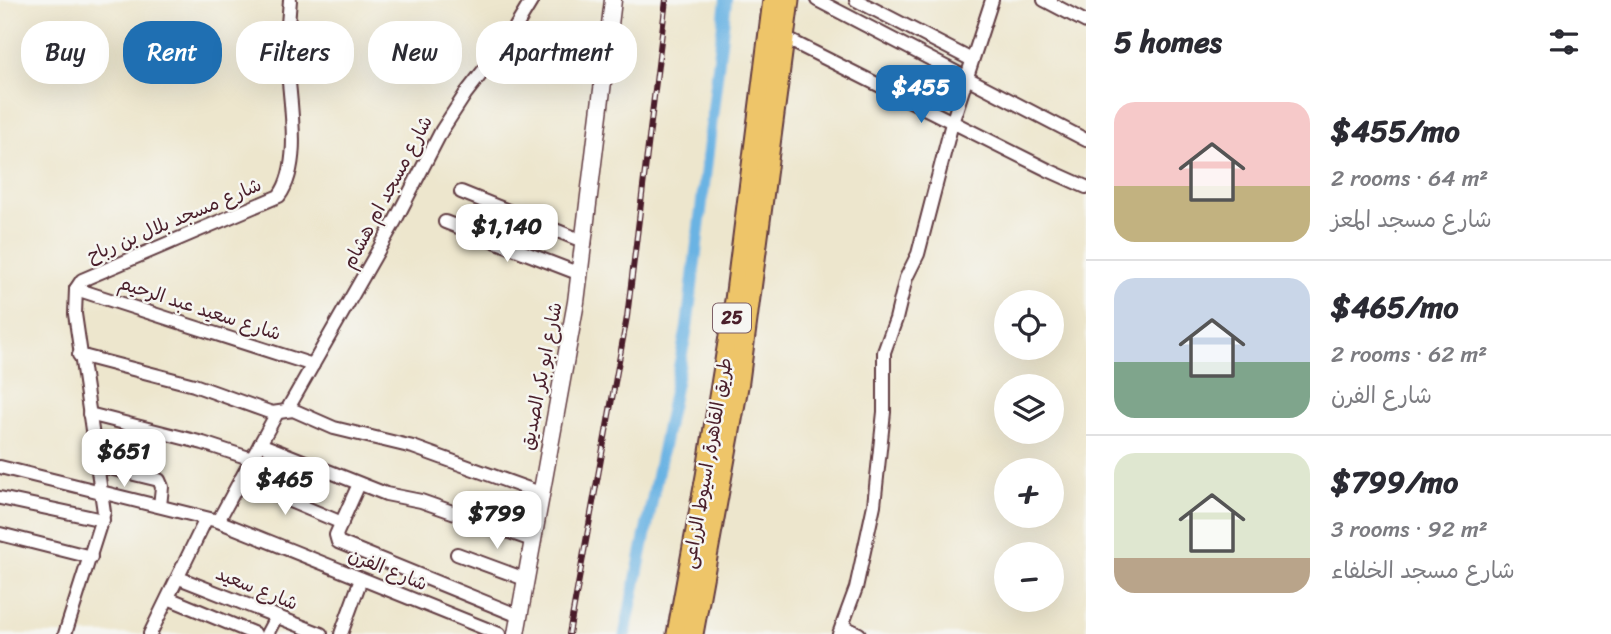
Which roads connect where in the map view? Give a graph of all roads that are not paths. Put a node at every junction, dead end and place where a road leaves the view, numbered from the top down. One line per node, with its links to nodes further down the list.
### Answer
1 (290, 0): 21 (street, شارع مسجد بلال بن رباح)
2 (532, 0): 23 (street, شارع مسجد ام هشام)
3 (613, 0): 19 (street, شارع ابو بكر الصديق)
4 (773, 0): 11 (highway, طريق القاهرة, اسيوط الزراعى / 25)
5 (789, 0): 11 (highway, طريق القاهرة, اسيوط الزراعى / 25)
6 (817, 0): 13 (street)
7 (856, 0): 12 (street)
8 (992, 0): 12 (street)
9 (1044, 0): 10 (street)
10 (1086, 22)
11 (777, 34): 14 (street); 39 (highway, طريق القاهرة, اسيوط الزراعى / 25)
12 (972, 60): 13 (street)
13 (967, 78): 14 (street); 15 (street)
14 (952, 123): 16 (street); 50 (street)
15 (1086, 140)
16 (1086, 187)
17 (461, 192): 19 (street)
18 (445, 222): 20 (street)
19 (585, 242): 20 (street, شارع ابو بكر الصديق)
20 (580, 274): 33 (street, شارع ابو بكر الصديق)
21 (76, 289): 22 (street, شارع مسجد بلال بن رباح); 23 (street, شارع سعيد عبد الرحيم)
22 (79, 355): 24 (street); 25 (street, شارع مسجد بلال بن رباح)
23 (313, 365): 24 (street, شارع مسجد ام هشام)
24 (282, 411): 26 (street, شارع مسجد ام هشام); 33 (street)
25 (89, 414): 27 (street); 28 (street, شارع مسجد بلال بن رباح)
26 (260, 444): 27 (street, شارع مسجد ام هشام); 31 (street)
27 (252, 459): 30 (street, شارع مسجد ام هشام)
28 (97, 465): 32 (street, شارع مسجد بلال بن رباح); 35 (street)
29 (0, 467): 32 (street, شارع الفرن)
30 (240, 480): 37 (street, شارع مسجد ام هشام); 38 (street)
31 (359, 484): 38 (street); 41 (street)
32 (102, 492): 35 (street, شارع الفرن); 36 (street, شارع مسجد بلال بن رباح)
33 (540, 493): 41 (street, شارع ابو بكر الصديق)
34 (0, 498): 36 (street)
35 (160, 506): 37 (street, شارع الفرن)
36 (103, 520): 43 (street, شارع مسجد بلال بن رباح)
37 (212, 520): 44 (street, شارع مسجد ام هشام); 45 (street, شارع الفرن)
38 (342, 523): 48 (street)
39 (705, 527): 59 (highway, طريق القاهرة, اسيوط الزراعى / 25); 60 (highway, طريق القاهرة, اسيوط الزراعى / 25)
40 (0, 534): 43 (street)
41 (532, 540): 46 (street, شارع ابو بكر الصديق)
42 (457, 554): 46 (street)
43 (91, 557): 51 (street, شارع مسجد بلال بن رباح)
44 (178, 578): 47 (street, شارع مسجد ام هشام); 49 (street, شارع سعيد)
45 (361, 579): 56 (street); 57 (street, شارع الفرن)
46 (525, 579): 48 (street, شارع ابو بكر الصديق)
47 (168, 598): 52 (street, شارع مسجد ام هشام); 53 (street)
48 (519, 616): 58 (street, شارع ابو بكر الصديق)
49 (276, 617): 54 (street); 55 (street, شارع سعيد)
50 (841, 630): 61 (street)
51 (65, 634)
52 (149, 634)
53 (255, 634)
54 (267, 634)
55 (321, 634)
56 (341, 634)
57 (499, 634)
58 (516, 634)
59 (677, 634)
60 (693, 634)
61 (859, 634)

